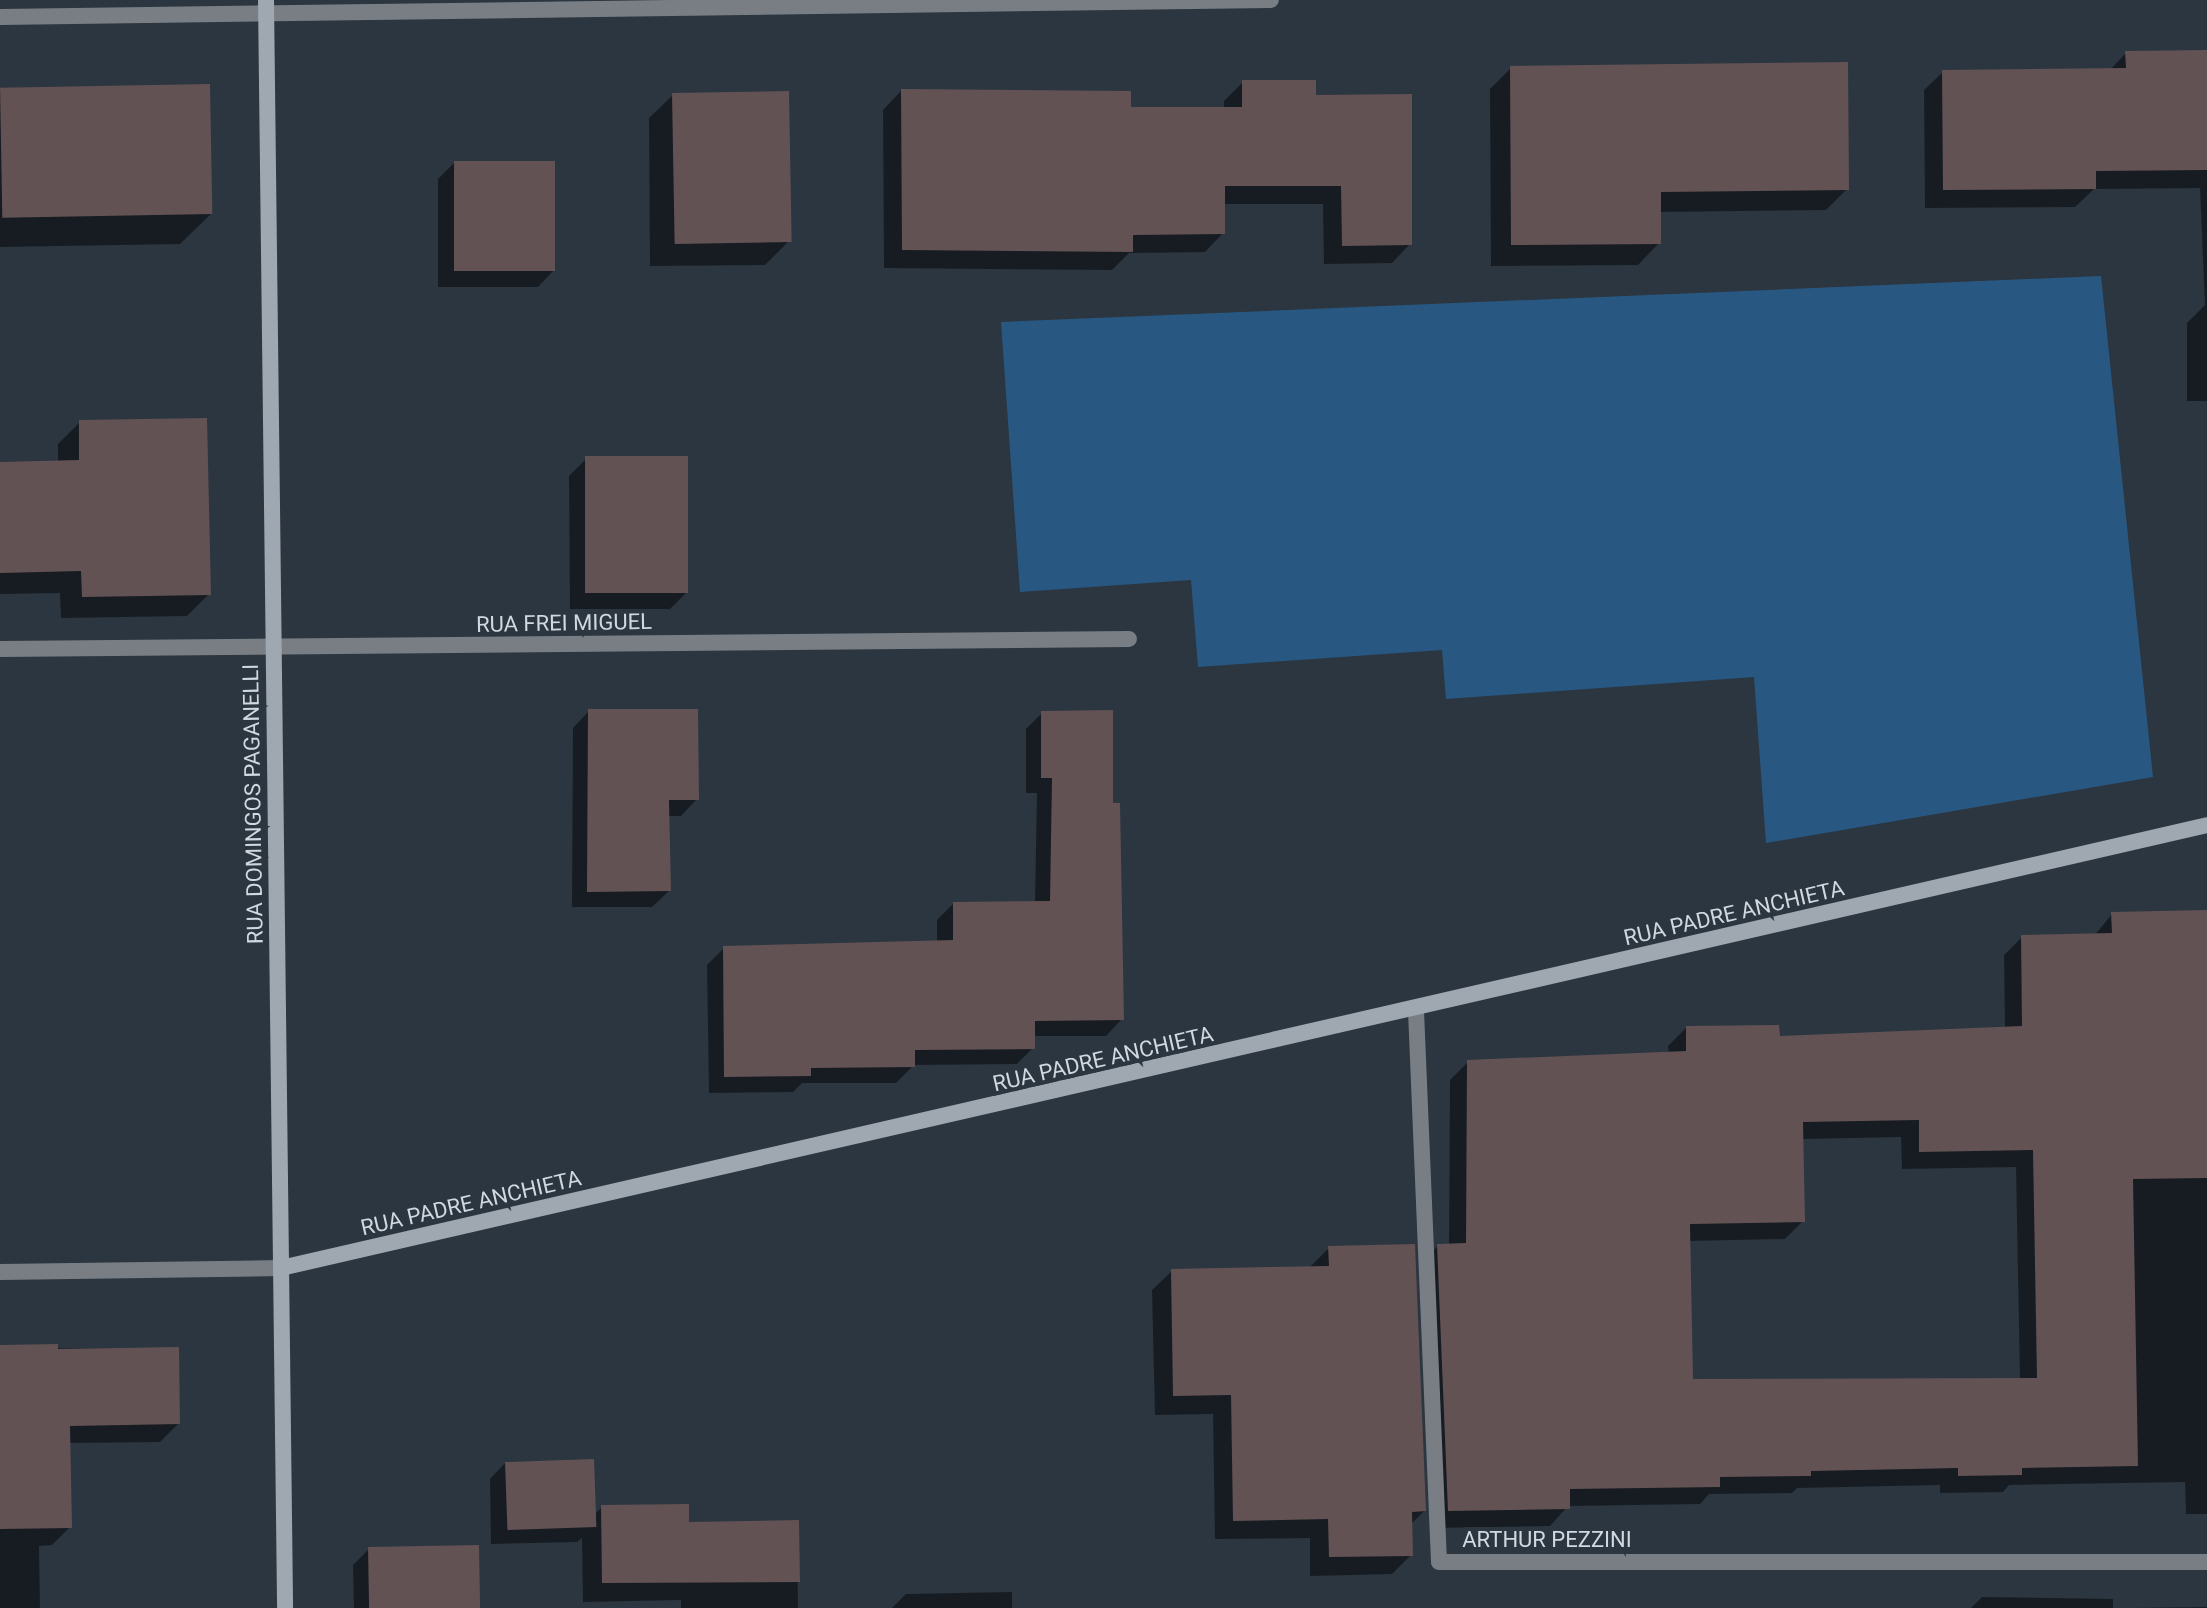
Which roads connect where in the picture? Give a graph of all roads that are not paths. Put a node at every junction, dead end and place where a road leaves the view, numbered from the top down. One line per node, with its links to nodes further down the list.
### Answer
1 (1271, 0): 2 (street)
2 (266, 7): 3 (street); 5 (street, RUA DOMINGOS PAGANELLI)
3 (0, 17)
4 (1129, 639): 5 (street, RUA FREI MIGUEL)
5 (273, 648): 6 (street, RUA FREI MIGUEL); 9 (street, RUA DOMINGOS PAGANELLI)
6 (0, 649)
7 (2207, 825): 8 (street, RUA PADRE ANCHIETA)
8 (1416, 1011): 9 (street, RUA PADRE ANCHIETA); 11 (street, ARTHUR PEZZINI)
9 (281, 1268): 10 (street, RUA PADRE ANCHIETA); 12 (street, RUA DOMINGOS PAGANELLI)
10 (0, 1272)
11 (2207, 1562)
12 (285, 1608)

